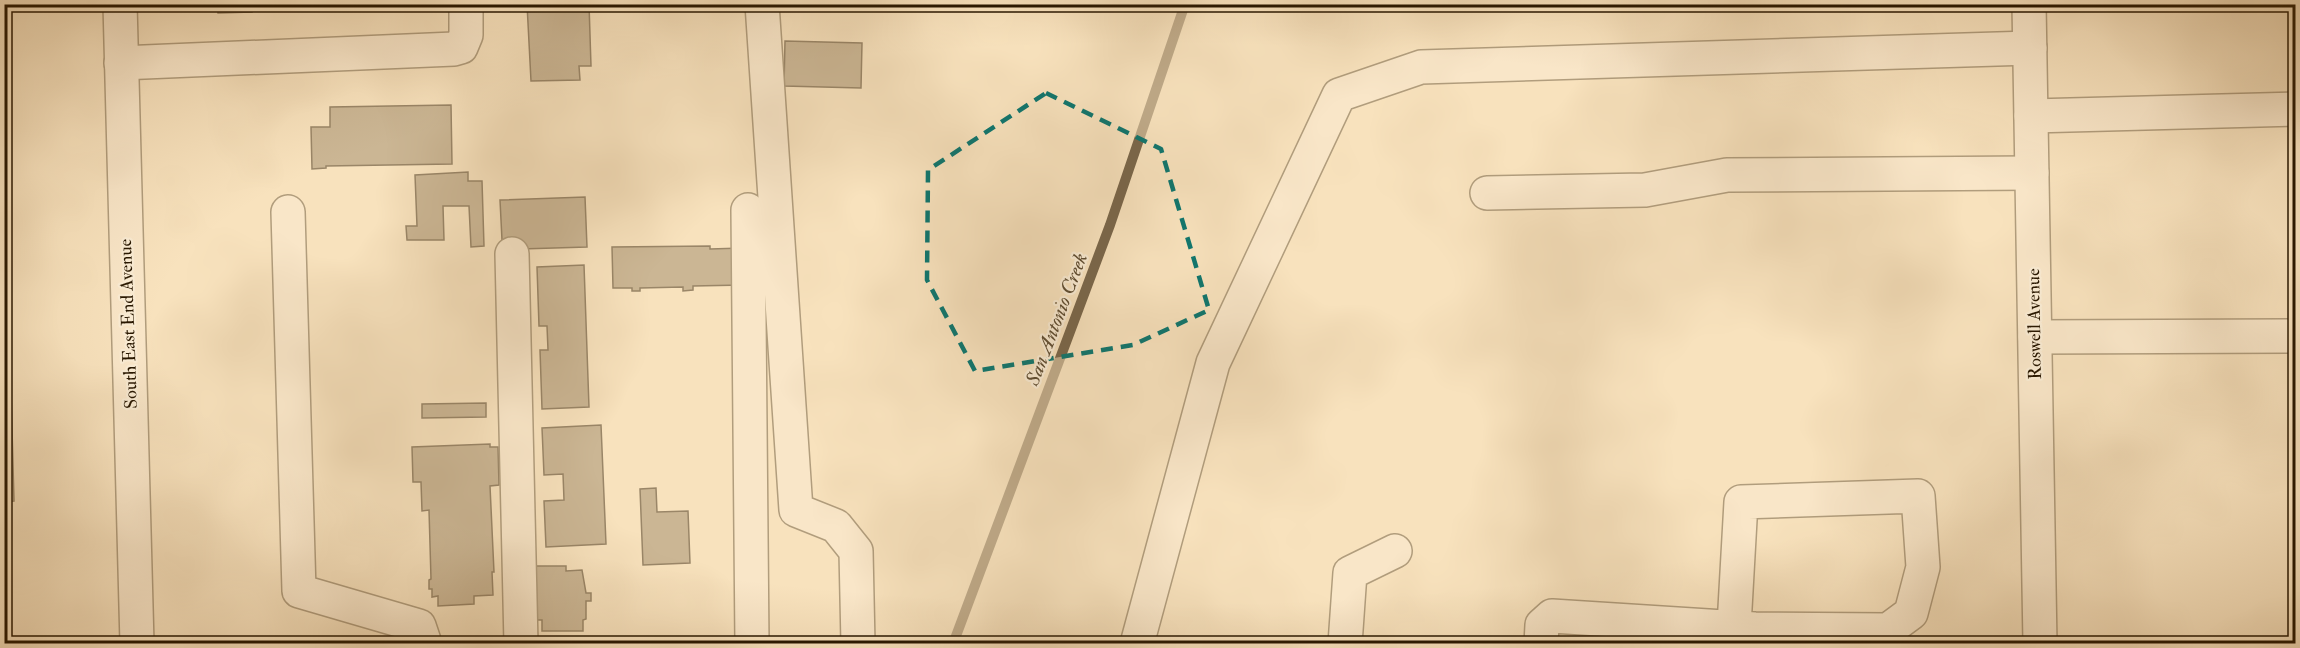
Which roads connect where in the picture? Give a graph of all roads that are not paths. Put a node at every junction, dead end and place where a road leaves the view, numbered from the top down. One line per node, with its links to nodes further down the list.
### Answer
1 (120, 4): 6 (street, South East End Avenue)
2 (466, 4): 6 (street)
3 (762, 4): 22 (street)
4 (2029, 4): 5 (street, Roswell Avenue)
5 (2030, 48): 8 (street, Roswell Avenue); 23 (street)
6 (122, 63): 18 (street, South East End Avenue)
7 (2295, 109): 8 (street)
8 (2031, 116): 9 (street, Roswell Avenue)
9 (2032, 173): 10 (street); 15 (street, Roswell Avenue)
10 (1487, 193)
11 (748, 210): 21 (street)
12 (288, 212): 19 (street)
13 (512, 254): 20 (street)
14 (2295, 336): 15 (street)
15 (2035, 337): 26 (street, Roswell Avenue)
16 (1395, 551): 24 (street)
17 (1734, 626): 17 (street); 25 (street)
18 (137, 644)
19 (425, 644)
20 (521, 644)
21 (752, 644)
22 (858, 644)
23 (1137, 644)
24 (1345, 644)
25 (1541, 644)
26 (2040, 644)

